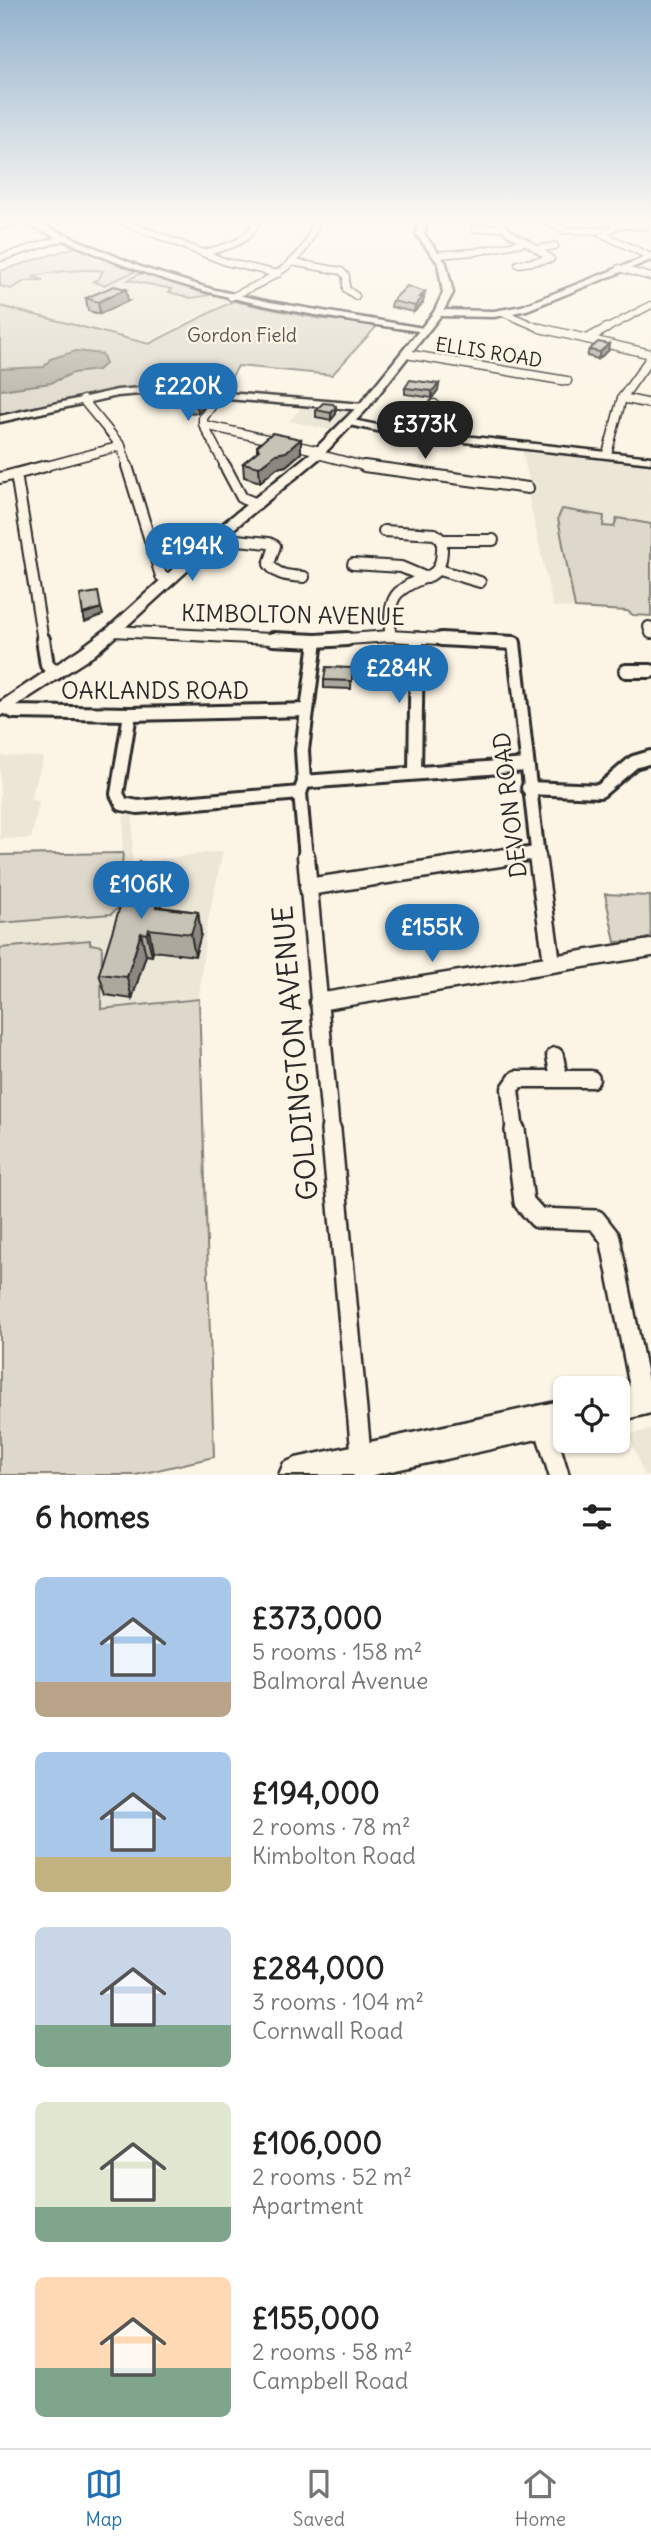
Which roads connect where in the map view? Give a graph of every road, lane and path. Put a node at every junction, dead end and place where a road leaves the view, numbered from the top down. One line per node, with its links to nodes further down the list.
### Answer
1 (204, 289): 7 (street)
2 (248, 289): 7 (street)
3 (346, 289): 6 (street)
4 (447, 289): 9 (main road)
5 (570, 289): 10 (street)
6 (356, 296)
7 (231, 297): 11 (street)
8 (651, 305): 12 (street)
9 (438, 313): 10 (street); 11 (main road)
10 (504, 313): 12 (street)
11 (425, 329): 13 (main road)
12 (587, 339): 14 (street)
13 (406, 354): 15 (street, ELLIS ROAD); 21 (main road)
14 (651, 356): 17 (street)
15 (567, 381)
16 (220, 394): 18 (street); 21 (street); 24 (street)
17 (622, 398): 20 (street); 28 (street)
18 (83, 400): 22 (street); 26 (street)
19 (434, 404): 25 (street)
20 (651, 404)
21 (363, 407): 23 (main road)
22 (0, 419)
23 (348, 422): 25 (street); 27 (main road)
24 (204, 425): 27 (street); 33 (street)
25 (423, 434): 28 (street)
26 (121, 446): 30 (street); 42 (street)
27 (318, 453): 32 (street); 33 (main road)
28 (607, 454): 29 (street)
29 (651, 460)
30 (16, 474): 31 (street); 51 (street)
31 (0, 478)
32 (528, 488)
33 (257, 504): 35 (main road)
34 (384, 531): 36 (street)
35 (215, 538): 40 (street); 42 (main road)
36 (442, 540): 37 (street); 39 (street)
37 (493, 540)
38 (353, 564): 41 (street)
39 (439, 570): 41 (street); 43 (street)
40 (304, 577)
41 (427, 578): 45 (street)
42 (170, 579): 44 (main road)
43 (480, 582)
44 (113, 631): 47 (street, KIMBOLTON AVENUE); 51 (main road)
45 (390, 636): 46 (street, KIMBOLTON AVENUE); 47 (street, KIMBOLTON AVENUE)
46 (417, 638): 48 (street, KIMBOLTON AVENUE); 57 (street)
47 (316, 641): 53 (street, GOLDINGTON AVENUE)
48 (514, 643): 56 (street, DEVON ROAD)
49 (626, 671): 50 (street)
50 (651, 671)
51 (56, 673): 52 (main road)
52 (2, 709): 54 (street, OAKLANDS ROAD)
53 (307, 710): 54 (street, OAKLANDS ROAD); 58 (street, GOLDINGTON AVENUE)
54 (130, 714): 58 (street)
55 (651, 757): 59 (street)
56 (526, 765): 57 (street); 59 (street, DEVON ROAD)
57 (415, 773): 58 (street)
58 (302, 787): 61 (street, GOLDINGTON AVENUE)
59 (528, 789): 60 (street, DEVON ROAD)
60 (537, 853): 61 (street); 63 (street, DEVON ROAD)
61 (309, 887): 64 (street, GOLDINGTON AVENUE)
62 (651, 948): 63 (street)
63 (552, 962): 64 (street)
64 (318, 1002): 71 (street, GOLDINGTON AVENUE)
65 (555, 1056): 66 (street)
66 (559, 1078): 67 (street); 68 (street)
67 (591, 1079)
68 (637, 1400)
69 (553, 1419): 71 (main road)
70 (557, 1453): 73 (street)
71 (362, 1468): 72 (main road)
72 (296, 1475)
73 (559, 1475)

